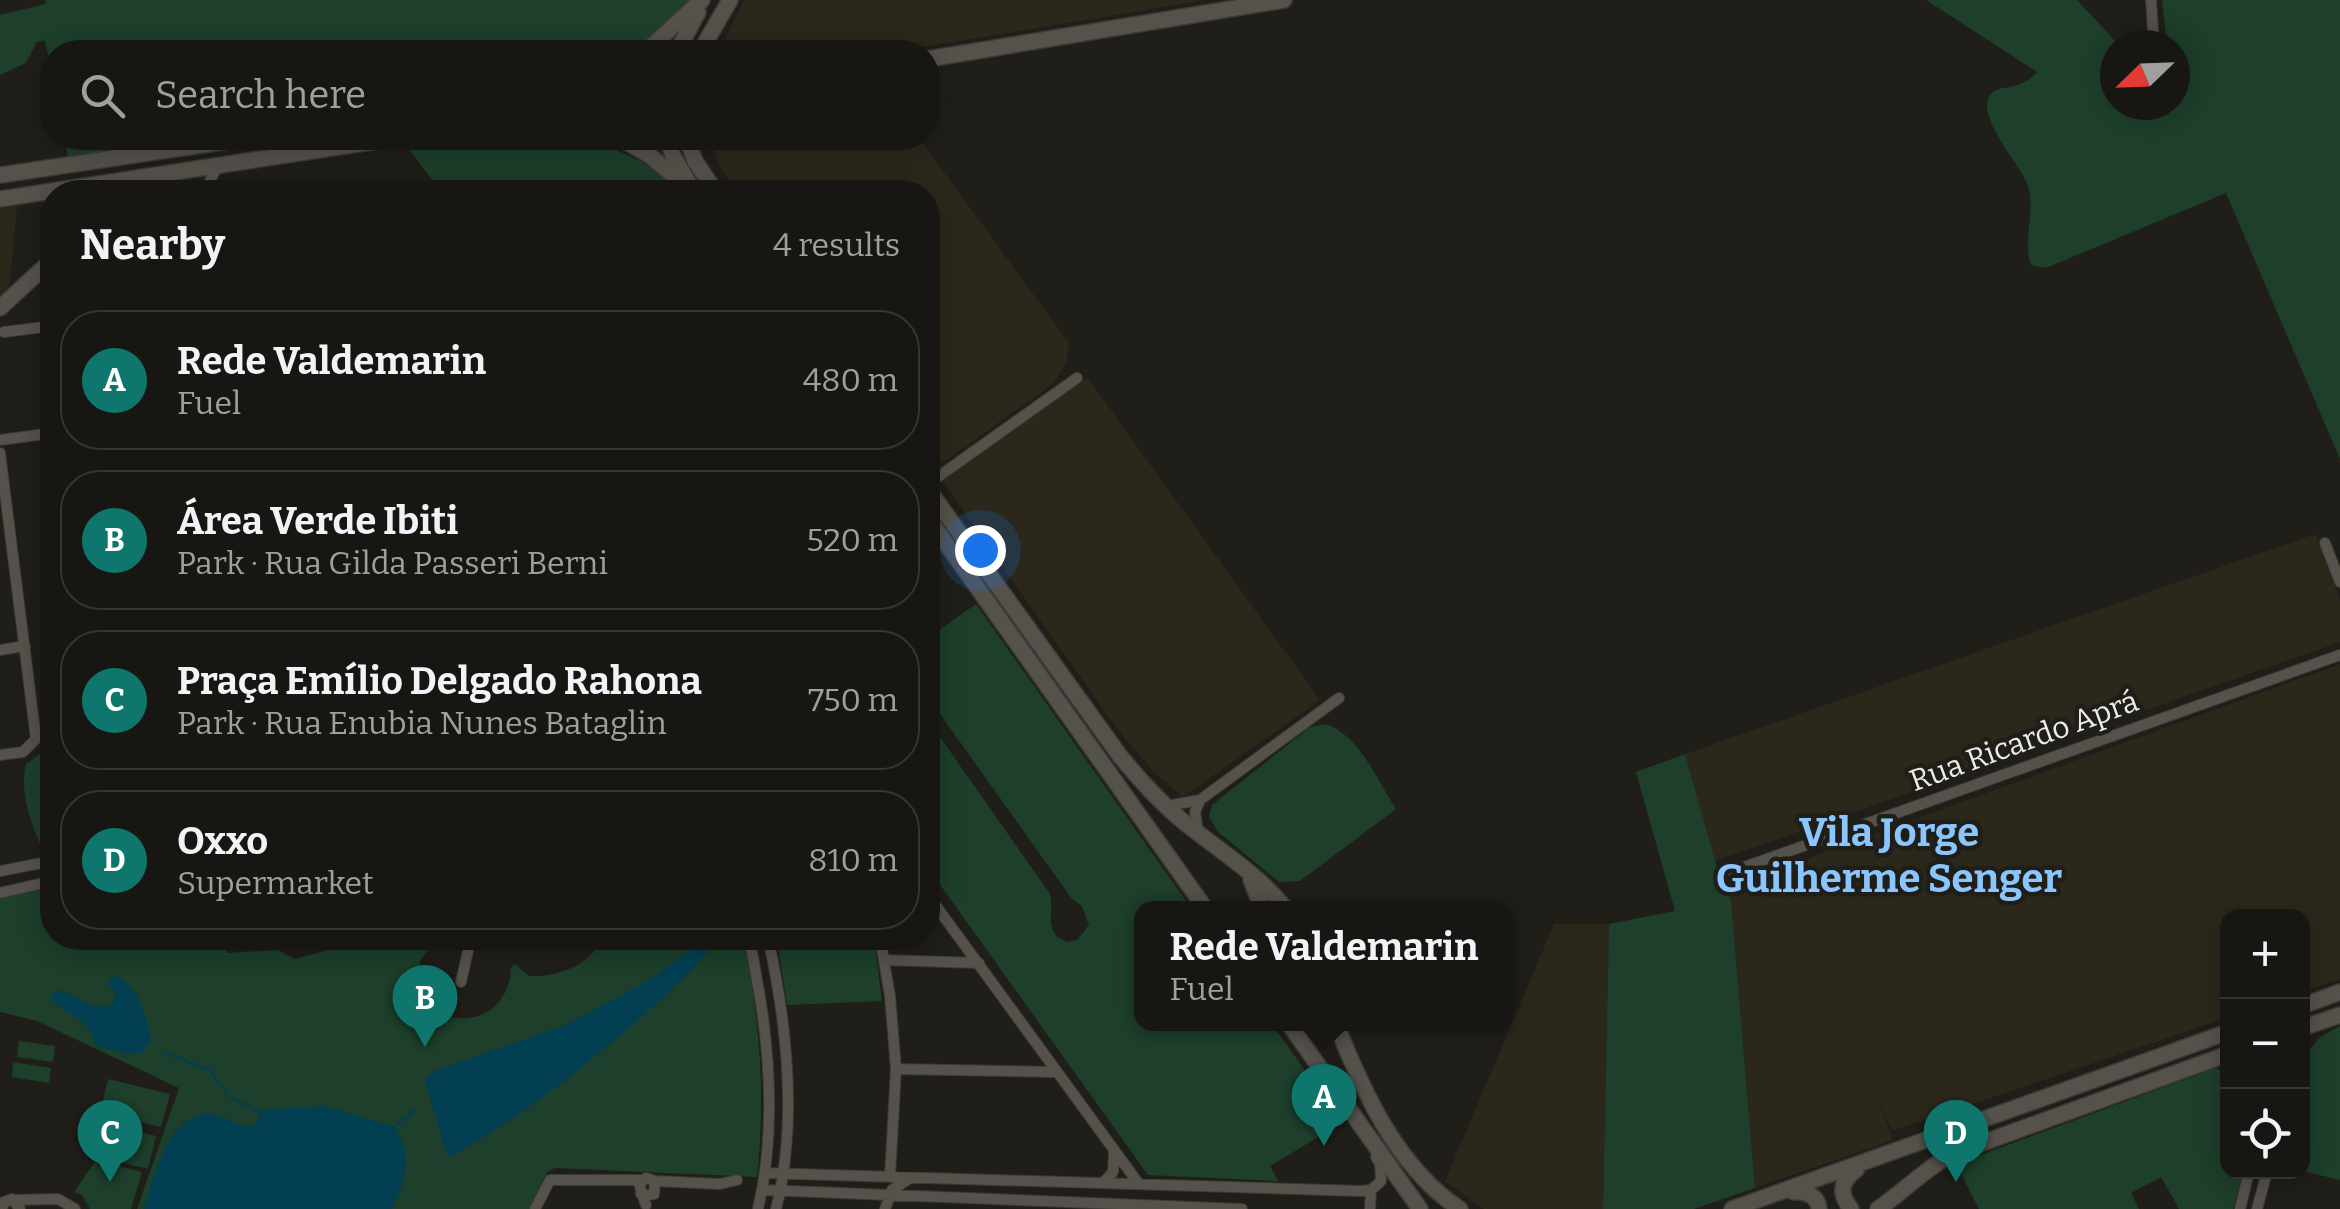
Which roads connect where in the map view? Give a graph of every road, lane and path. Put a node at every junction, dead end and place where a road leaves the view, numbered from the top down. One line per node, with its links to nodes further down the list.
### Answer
1 (704, 0): 6 (main road); 7 (main road)
2 (730, 0): 8 (main road)
3 (1284, 0): 9 (main road)
4 (2150, 0): 5 (street)
5 (2153, 30)
6 (659, 40)
7 (683, 40)
8 (707, 40)
9 (940, 57)
10 (170, 150): 17 (main road)
11 (315, 150): 15 (main road)
12 (639, 150): 21 (main road)
13 (671, 150): 22 (main road)
14 (692, 150): 23 (main road)
15 (219, 164): 16 (main road); 20 (street)
16 (162, 174): 18 (main road); 19 (street)
17 (0, 176)
18 (135, 180)
19 (167, 180)
20 (210, 180)
21 (679, 180)
22 (687, 180)
23 (708, 180)
24 (40, 194): 25 (main road)
25 (0, 199)
26 (40, 271): 27 (main road)
27 (0, 308)
28 (40, 328): 29 (street)
29 (4, 332)
30 (1076, 378): 34 (street)
31 (40, 435): 32 (street)
32 (0, 440)
33 (0, 453): 37 (street)
34 (940, 477)
35 (940, 503): 46 (main road)
36 (940, 535): 54 (main road)
37 (6, 542): 40 (street)
38 (2324, 543): 39 (street)
39 (2340, 582)
40 (25, 646): 41 (street); 44 (street)
41 (0, 650)
42 (2340, 655): 51 (street, Rua Ricardo Aprá)
43 (1339, 698): 45 (street)
44 (0, 755)
45 (1200, 800): 46 (street); 47 (street)
46 (1166, 806): 47 (main road)
47 (1198, 832): 49 (main road)
48 (40, 863): 50 (street)
49 (1244, 866): 55 (main road); 56 (main road)
50 (0, 871)
51 (1726, 874)
52 (40, 884): 53 (street)
53 (0, 893)
54 (1200, 901)
55 (1260, 901)
56 (1278, 901)
57 (940, 911): 58 (street)
58 (968, 948): 64 (street); 65 (street)
59 (468, 950): 66 (street)
60 (750, 950): 80 (street)
61 (770, 950): 81 (street)
62 (882, 950): 63 (street)
63 (884, 960): 64 (street); 76 (street)
64 (955, 962): 65 (street)
65 (979, 963): 74 (street)
66 (461, 982)
67 (2340, 992): 68 (main road)
68 (2310, 1003)
69 (2340, 1015): 70 (main road)
70 (2310, 1026)
71 (1293, 1031): 79 (main road)
72 (1339, 1031): 118 (main road)
73 (2220, 1035): 83 (main road)
74 (1044, 1056): 77 (street); 78 (street)
75 (2220, 1060): 122 (main road)
76 (896, 1069): 77 (street); 87 (street)
77 (1023, 1072): 78 (street)
78 (1055, 1072): 82 (street)
79 (1358, 1126): 101 (street); 110 (main road)
80 (769, 1146): 81 (street); 84 (street)
81 (785, 1146): 85 (street)
82 (1114, 1151): 93 (street); 94 (street)
83 (1868, 1162): 103 (main road); 121 (main road)
84 (765, 1172): 85 (street); 99 (street)
85 (784, 1173): 86 (street); 100 (street)
86 (873, 1176): 87 (street); 102 (street)
87 (890, 1176): 88 (street)
88 (911, 1177): 92 (street); 104 (street)
89 (2248, 1179): 123 (street)
90 (2266, 1179): 124 (street)
91 (736, 1180): 98 (street)
92 (1005, 1180): 93 (street); 105 (street)
93 (1103, 1183): 94 (street)
94 (1139, 1184): 95 (street)
95 (1183, 1185): 97 (street); 107 (street)
96 (637, 1186): 98 (street); 108 (street); 112 (street)
97 (1200, 1186): 101 (street); 109 (street)
98 (655, 1189): 108 (street)
99 (763, 1190): 100 (street); 113 (street)
100 (780, 1190): 102 (street); 114 (street)
101 (1371, 1190): 117 (street)
102 (800, 1192): 104 (street)
103 (1775, 1194): 119 (main road); 120 (main road)
104 (888, 1195): 105 (street); 115 (street)
105 (1000, 1204): 107 (street)
106 (11, 1205): 111 (street)
107 (1177, 1206): 109 (street)
108 (645, 1207)
109 (1193, 1207): 116 (street)
110 (1416, 1208)
111 (76, 1209)
112 (535, 1209)
113 (758, 1209)
114 (776, 1209)
115 (886, 1209)
116 (1242, 1209)
117 (1370, 1209)
118 (1460, 1209)
119 (1732, 1209)
120 (1819, 1209)
121 (1851, 1209)
122 (1878, 1209)
123 (2240, 1209)
124 (2256, 1209)

